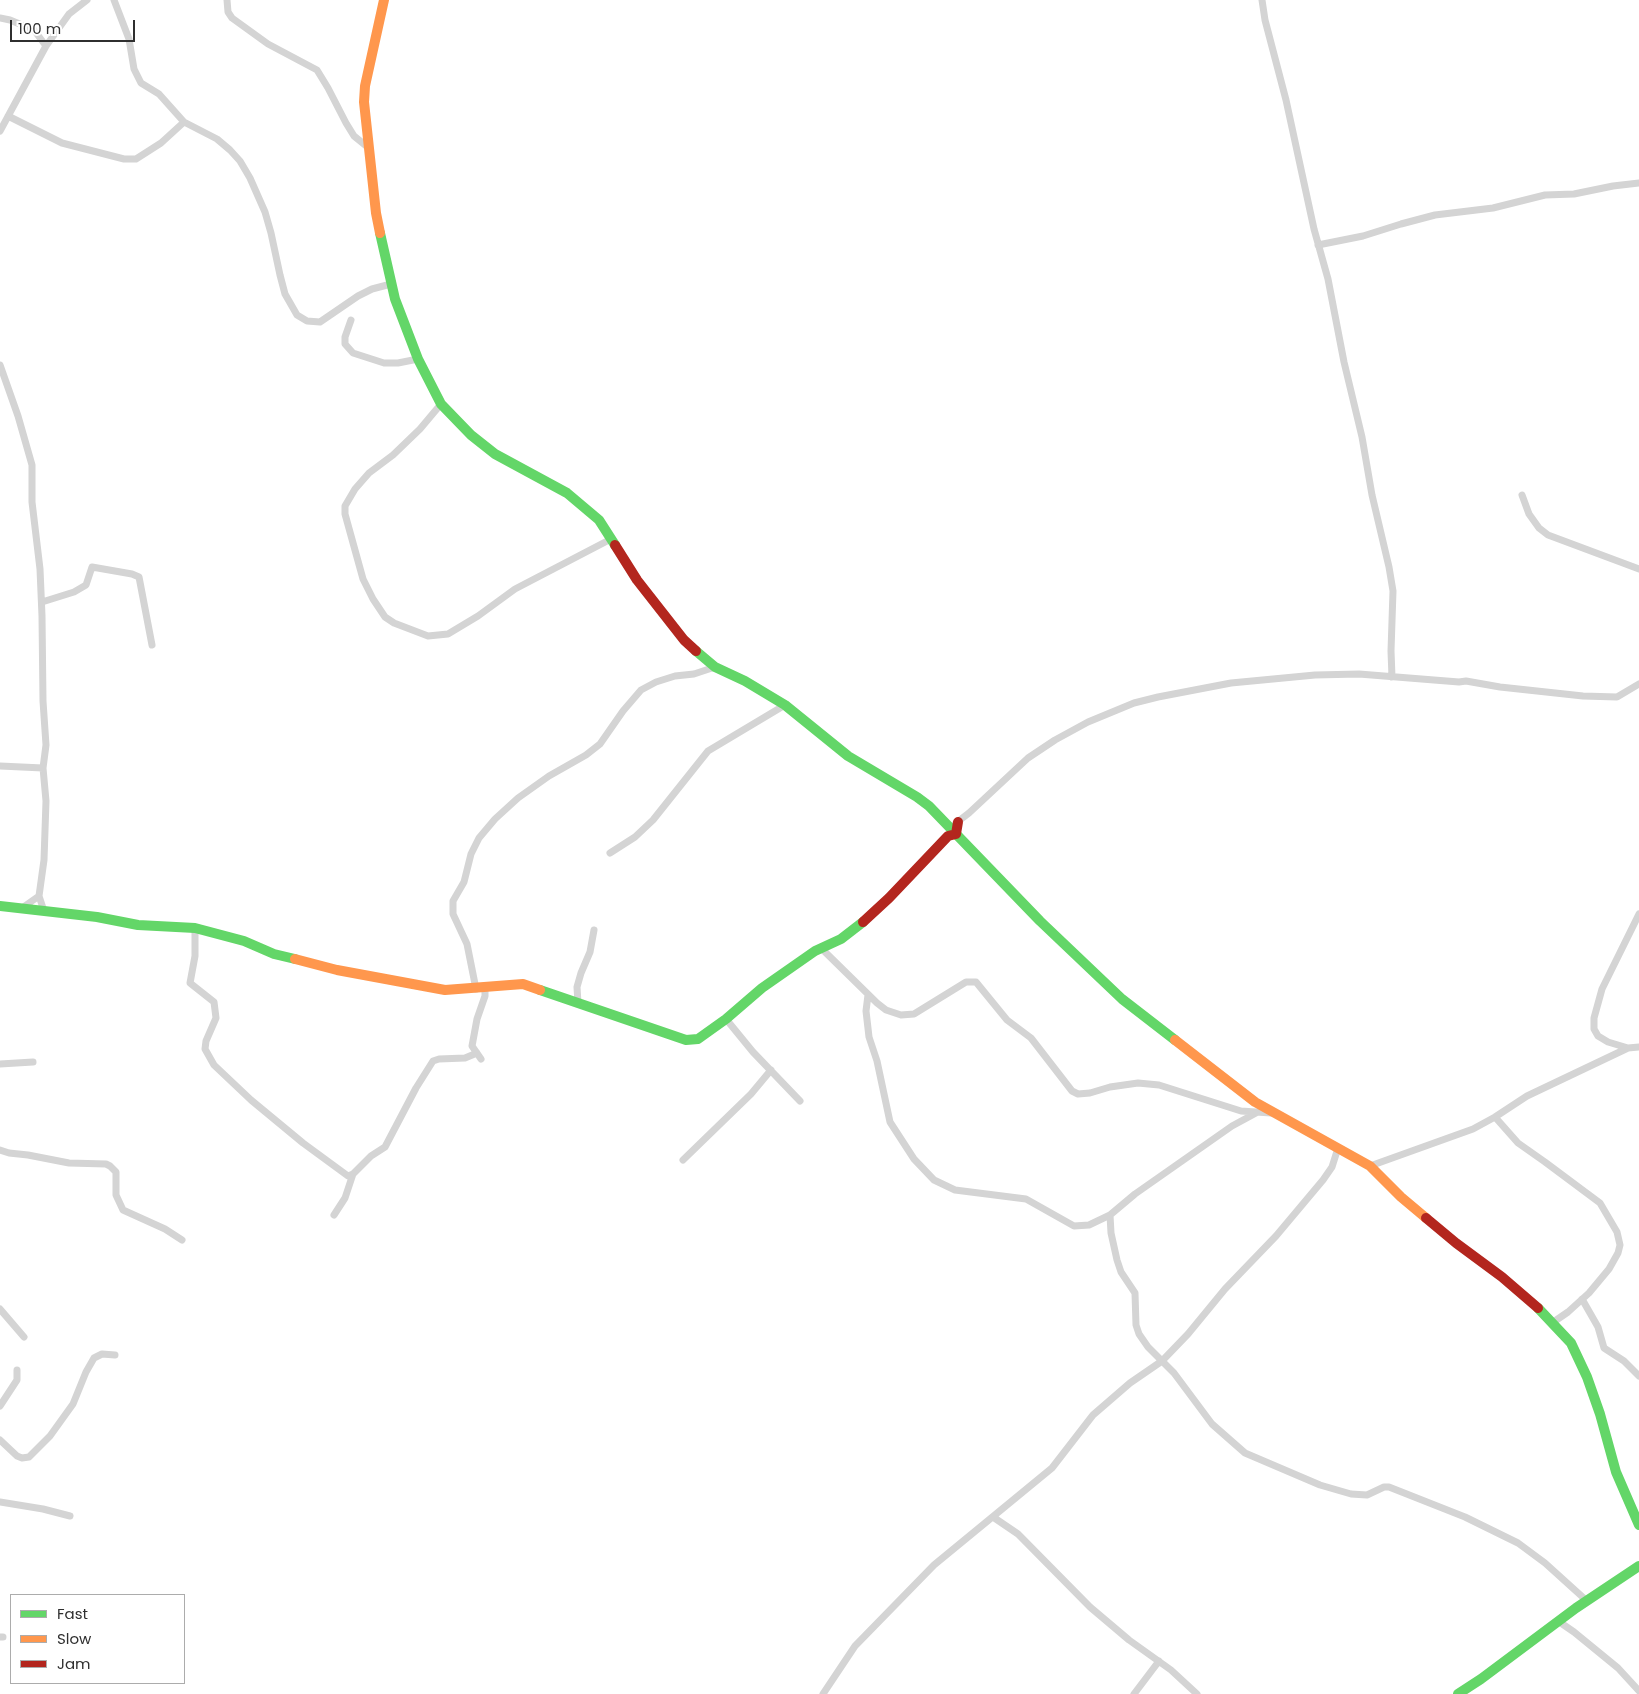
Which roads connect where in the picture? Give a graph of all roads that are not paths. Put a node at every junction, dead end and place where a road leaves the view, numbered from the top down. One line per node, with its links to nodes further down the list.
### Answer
1 (87, 0): 7 (street)
2 (114, 0): 9 (street)
3 (227, 0): 11 (street)
4 (384, 0): 11 (street)
5 (1262, 0): 13 (street)
6 (0, 18): 7 (street)
7 (46, 46): 8 (street)
8 (8, 116): 9 (street); 10 (street)
9 (184, 122): 14 (street)
10 (0, 131)
11 (370, 148): 14 (street)
12 (1639, 183): 13 (street)
13 (1318, 245): 25 (street)
14 (391, 284): 16 (street)
15 (350, 320): 16 (street)
16 (418, 359): 18 (street)
17 (0, 365): 22 (street)
18 (441, 404): 20 (street); 20 (street)
19 (1522, 495): 21 (street)
20 (611, 539): 24 (street)
21 (1639, 569)
22 (42, 602): 23 (street); 29 (street)
23 (152, 645)
24 (715, 667): 27 (street); 42 (street)
25 (1392, 677): 26 (street); 30 (street)
26 (1639, 684)
27 (785, 705): 31 (street); 33 (street)
28 (0, 766): 29 (street)
29 (43, 768): 34 (street)
30 (958, 822): 31 (street); 32 (street)
31 (946, 824): 32 (street)
32 (956, 834): 41 (street); 53 (street)
33 (610, 853)
34 (39, 896): 36 (street); 37 (street)
35 (0, 906): 36 (street)
36 (21, 908): 37 (street)
37 (44, 911): 39 (street)
38 (1639, 914): 47 (street)
39 (195, 928): 42 (street); 59 (street)
40 (594, 930): 44 (street)
41 (821, 948): 43 (street); 45 (street)
42 (480, 988): 44 (street); 59 (street)
43 (868, 995): 52 (street); 60 (street)
44 (578, 1003): 45 (street)
45 (726, 1019): 50 (street)
46 (1639, 1047): 47 (street)
47 (1628, 1048): 54 (street)
48 (33, 1062): 49 (street)
49 (0, 1064)
50 (771, 1070): 51 (street); 57 (street)
51 (800, 1101)
52 (1256, 1113): 53 (street); 60 (street)
53 (1276, 1113): 55 (street)
54 (1495, 1117): 58 (street); 63 (street)
55 (1338, 1148): 58 (street); 68 (street)
56 (0, 1150): 62 (street)
57 (683, 1160)
58 (1370, 1166): 65 (street)
59 (353, 1174): 61 (street)
60 (1110, 1214): 68 (street)
61 (334, 1215)
62 (182, 1240)
63 (1582, 1299): 65 (street); 70 (street)
64 (0, 1309): 66 (street)
65 (1552, 1323): 76 (street)
66 (24, 1337)
67 (115, 1355): 72 (street)
68 (1162, 1361): 75 (street); 78 (street)
69 (17, 1370): 71 (street)
70 (1639, 1376)
71 (0, 1406)
72 (0, 1440)
73 (0, 1502): 74 (street)
74 (70, 1516)
75 (993, 1517): 80 (street); 82 (street)
76 (1639, 1525)
77 (1639, 1566): 78 (street)
78 (1587, 1601): 79 (street)
79 (1558, 1621): 81 (street); 85 (street)
80 (1159, 1661): 83 (street); 84 (street)
81 (1639, 1692)
82 (823, 1694)
83 (1134, 1694)
84 (1197, 1694)
85 (1458, 1694)

